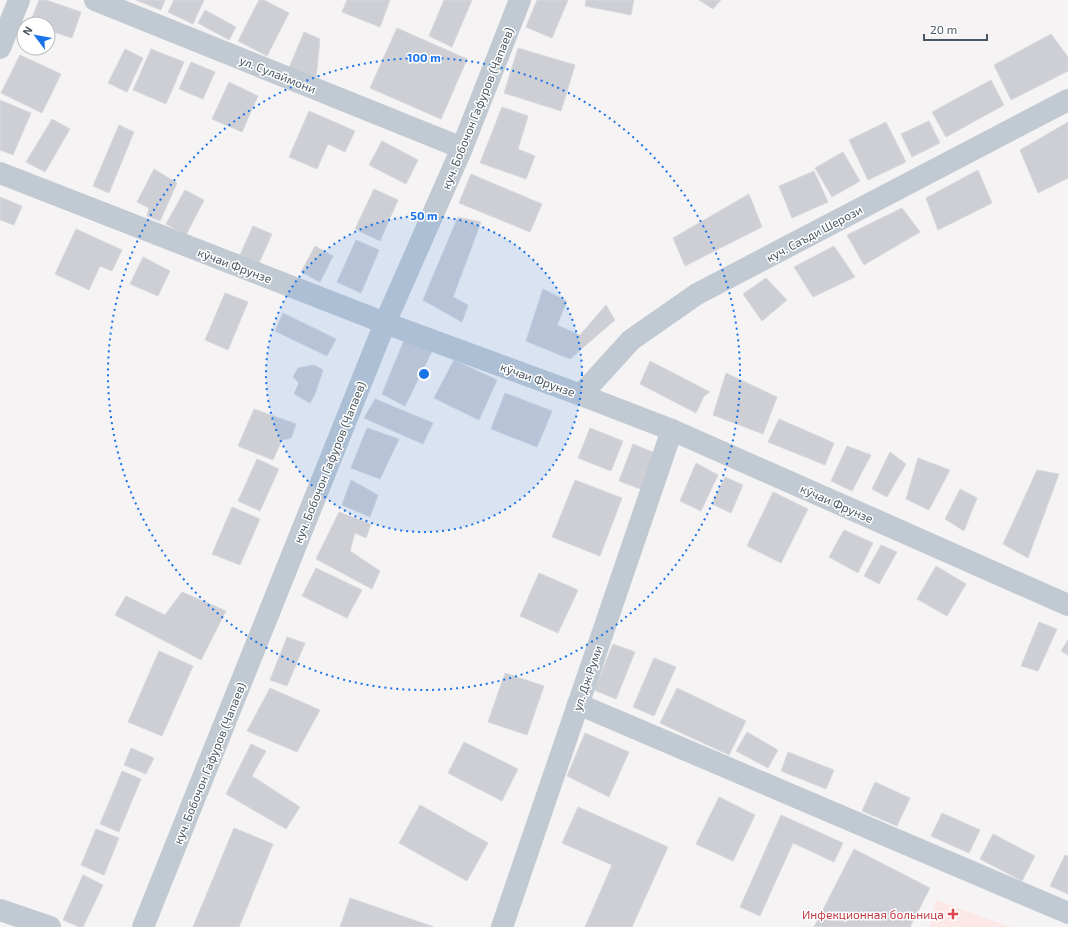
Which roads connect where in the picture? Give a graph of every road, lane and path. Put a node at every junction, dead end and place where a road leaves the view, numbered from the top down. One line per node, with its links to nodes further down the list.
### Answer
1 (19, 0): 4 (street)
2 (95, 0): 6 (street, ул. Сулаймони)
3 (520, 0): 6 (street, куч. Бобочон Гафуров (Чапаев))
4 (0, 48)
5 (1068, 100): 9 (street, куч. Саъди Шерози)
6 (462, 148): 8 (street, куч. Бобочон Гафуров (Чапаев))
7 (0, 174): 8 (street, кӯчаи Фрунзе)
8 (385, 323): 9 (street, кӯчаи Фрунзе); 16 (street, куч. Бобочон Гафуров (Чапаев))
9 (581, 395): 10 (street, кӯчаи Фрунзе)
10 (672, 430): 11 (street, кӯчаи Фрунзе); 12 (street, ул. Дж Руми)
11 (1068, 605)
12 (578, 704): 14 (street); 17 (street, ул. Дж Руми)
13 (0, 910): 15 (street)
14 (1068, 913)
15 (50, 927)
16 (143, 927)
17 (502, 927)

